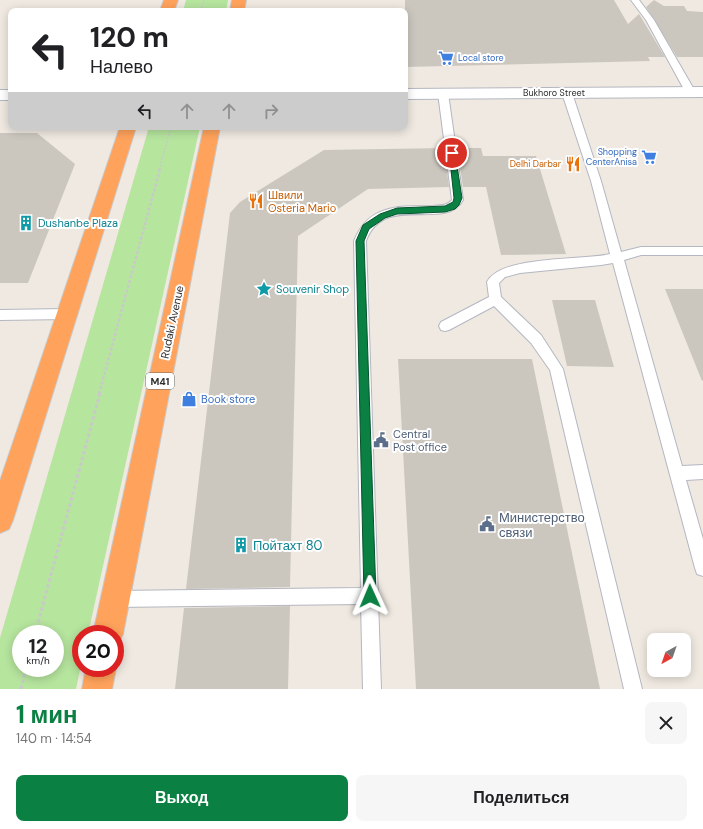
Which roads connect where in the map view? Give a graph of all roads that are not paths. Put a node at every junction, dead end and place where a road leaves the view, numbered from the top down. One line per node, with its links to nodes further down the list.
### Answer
1 (635, 0): 2 (lane)
2 (697, 92): 4 (street, Bukhoro Street)
3 (443, 93): 4 (street, Bukhoro Street); 5 (street, Bukhoro Street); 18 (lane)
4 (567, 93): 9 (lane)
5 (408, 94)
6 (127, 130): 11 (highway)
7 (211, 130): 19 (highway, Rudaki Avenue / M41)
8 (703, 251): 9 (lane)
9 (617, 257): 10 (lane); 15 (lane)
10 (495, 299): 13 (lane); 24 (lane)
11 (68, 314): 12 (lane); 16 (highway)
12 (0, 315)
13 (445, 326)
14 (703, 472): 15 (lane)
15 (676, 473): 17 (lane)
16 (0, 520)
17 (703, 568)
18 (370, 596): 19 (lane); 23 (lane)
19 (115, 599): 20 (highway, Rudaki Avenue / M41)
20 (110, 625)
21 (99, 677): 22 (highway)
22 (97, 689)
23 (372, 689)
24 (633, 689)

